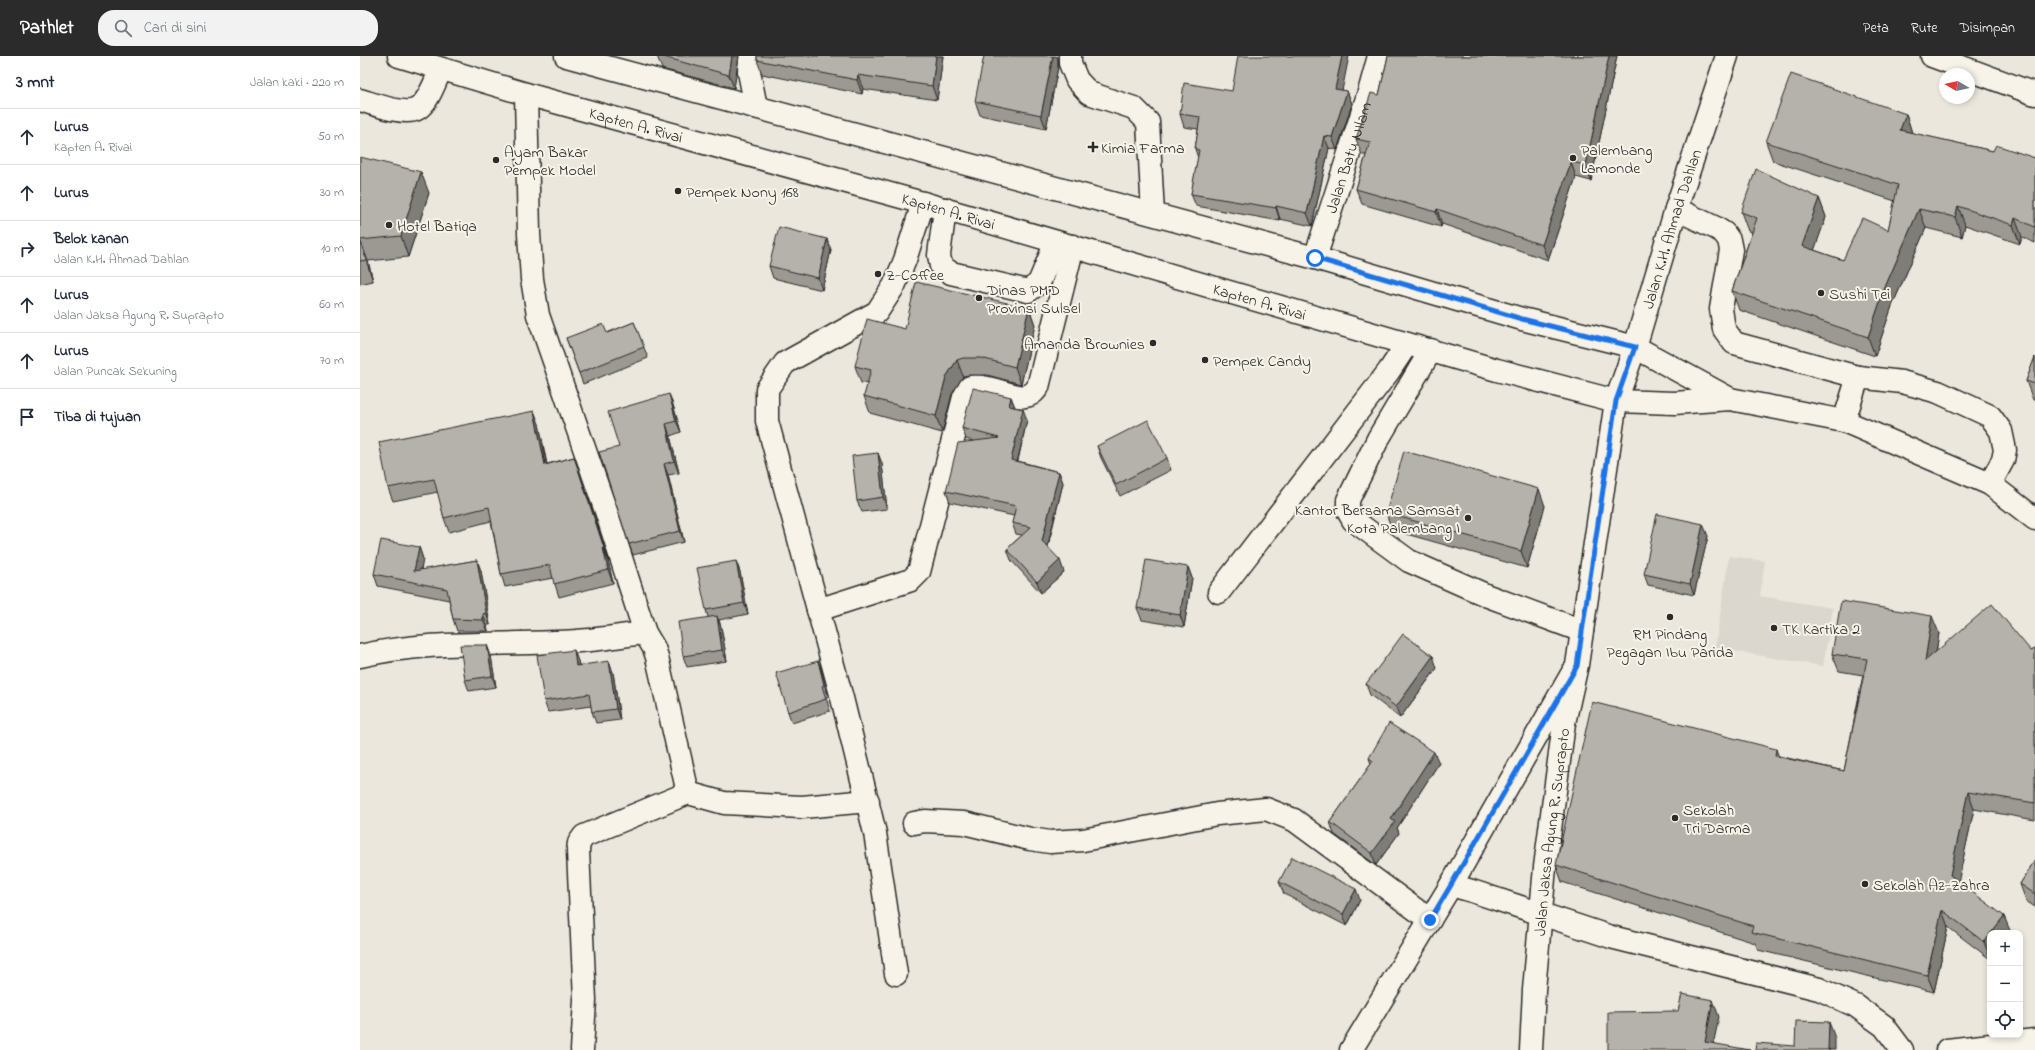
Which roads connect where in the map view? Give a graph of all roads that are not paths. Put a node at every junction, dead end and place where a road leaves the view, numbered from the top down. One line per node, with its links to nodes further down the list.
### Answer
1 (399, 56): 8 (street, Kapten A. Rivai)
2 (566, 56): 12 (street)
3 (750, 56): 12 (street)
4 (1070, 56): 16 (street)
5 (1379, 56): 18 (street, Jalan Batu NIlam)
6 (1727, 56): 15 (street, Jalan K.H. Ahmad Dahlan)
7 (1932, 56): 10 (street)
8 (441, 70): 9 (street, Kapten A. Rivai); 11 (street)
9 (526, 94): 13 (street, Kapten A. Rivai); 31 (street)
10 (2035, 94)
11 (360, 100)
12 (756, 107): 16 (street)
13 (923, 203): 14 (street, Kapten A. Rivai); 29 (street)
14 (945, 209): 17 (street, Kapten A. Rivai); 17 (street)
15 (1676, 209): 20 (street, Jalan K.H. Ahmad Dahlan); 22 (street)
16 (1153, 214): 18 (street)
17 (1065, 244): 19 (street, Kapten A. Rivai); 29 (street)
18 (1315, 258): 20 (street)
19 (1407, 344): 21 (street, Kapten A. Rivai); 28 (street)
20 (1635, 347): 23 (street); 24 (street, Jalan K.H. Ahmad Dahlan)
21 (1431, 350): 24 (street, Kapten A. Rivai); 30 (street)
22 (1858, 376): 25 (street); 26 (street)
23 (1730, 399): 24 (street, Kapten A. Rivai); 25 (street)
24 (1616, 401): 30 (street, Jalan Jaksa Agung R. Suprapto)
25 (1844, 421): 26 (street)
26 (1990, 484): 27 (street)
27 (2035, 519)
28 (1219, 592)
29 (818, 610): 35 (street)
30 (1582, 630): 33 (street, Jalan Jaksa Agung R. Suprapto)
31 (645, 633): 32 (street); 34 (street)
32 (360, 656)
33 (1577, 666): 37 (street); 38 (street, Jalan Jaksa Agung R. Suprapto)
34 (688, 793): 35 (street); 42 (street)
35 (868, 801): 40 (street)
36 (914, 823): 39 (street)
37 (1451, 885): 38 (street); 39 (street)
38 (1540, 914): 44 (street, Jalan Jaksa Agung R. Suprapto); 45 (street)
39 (1430, 920): 43 (street)
40 (896, 974)
41 (2035, 1040): 46 (street)
42 (582, 1050)
43 (1351, 1050)
44 (1530, 1050)
45 (1902, 1050)
46 (1947, 1050)

